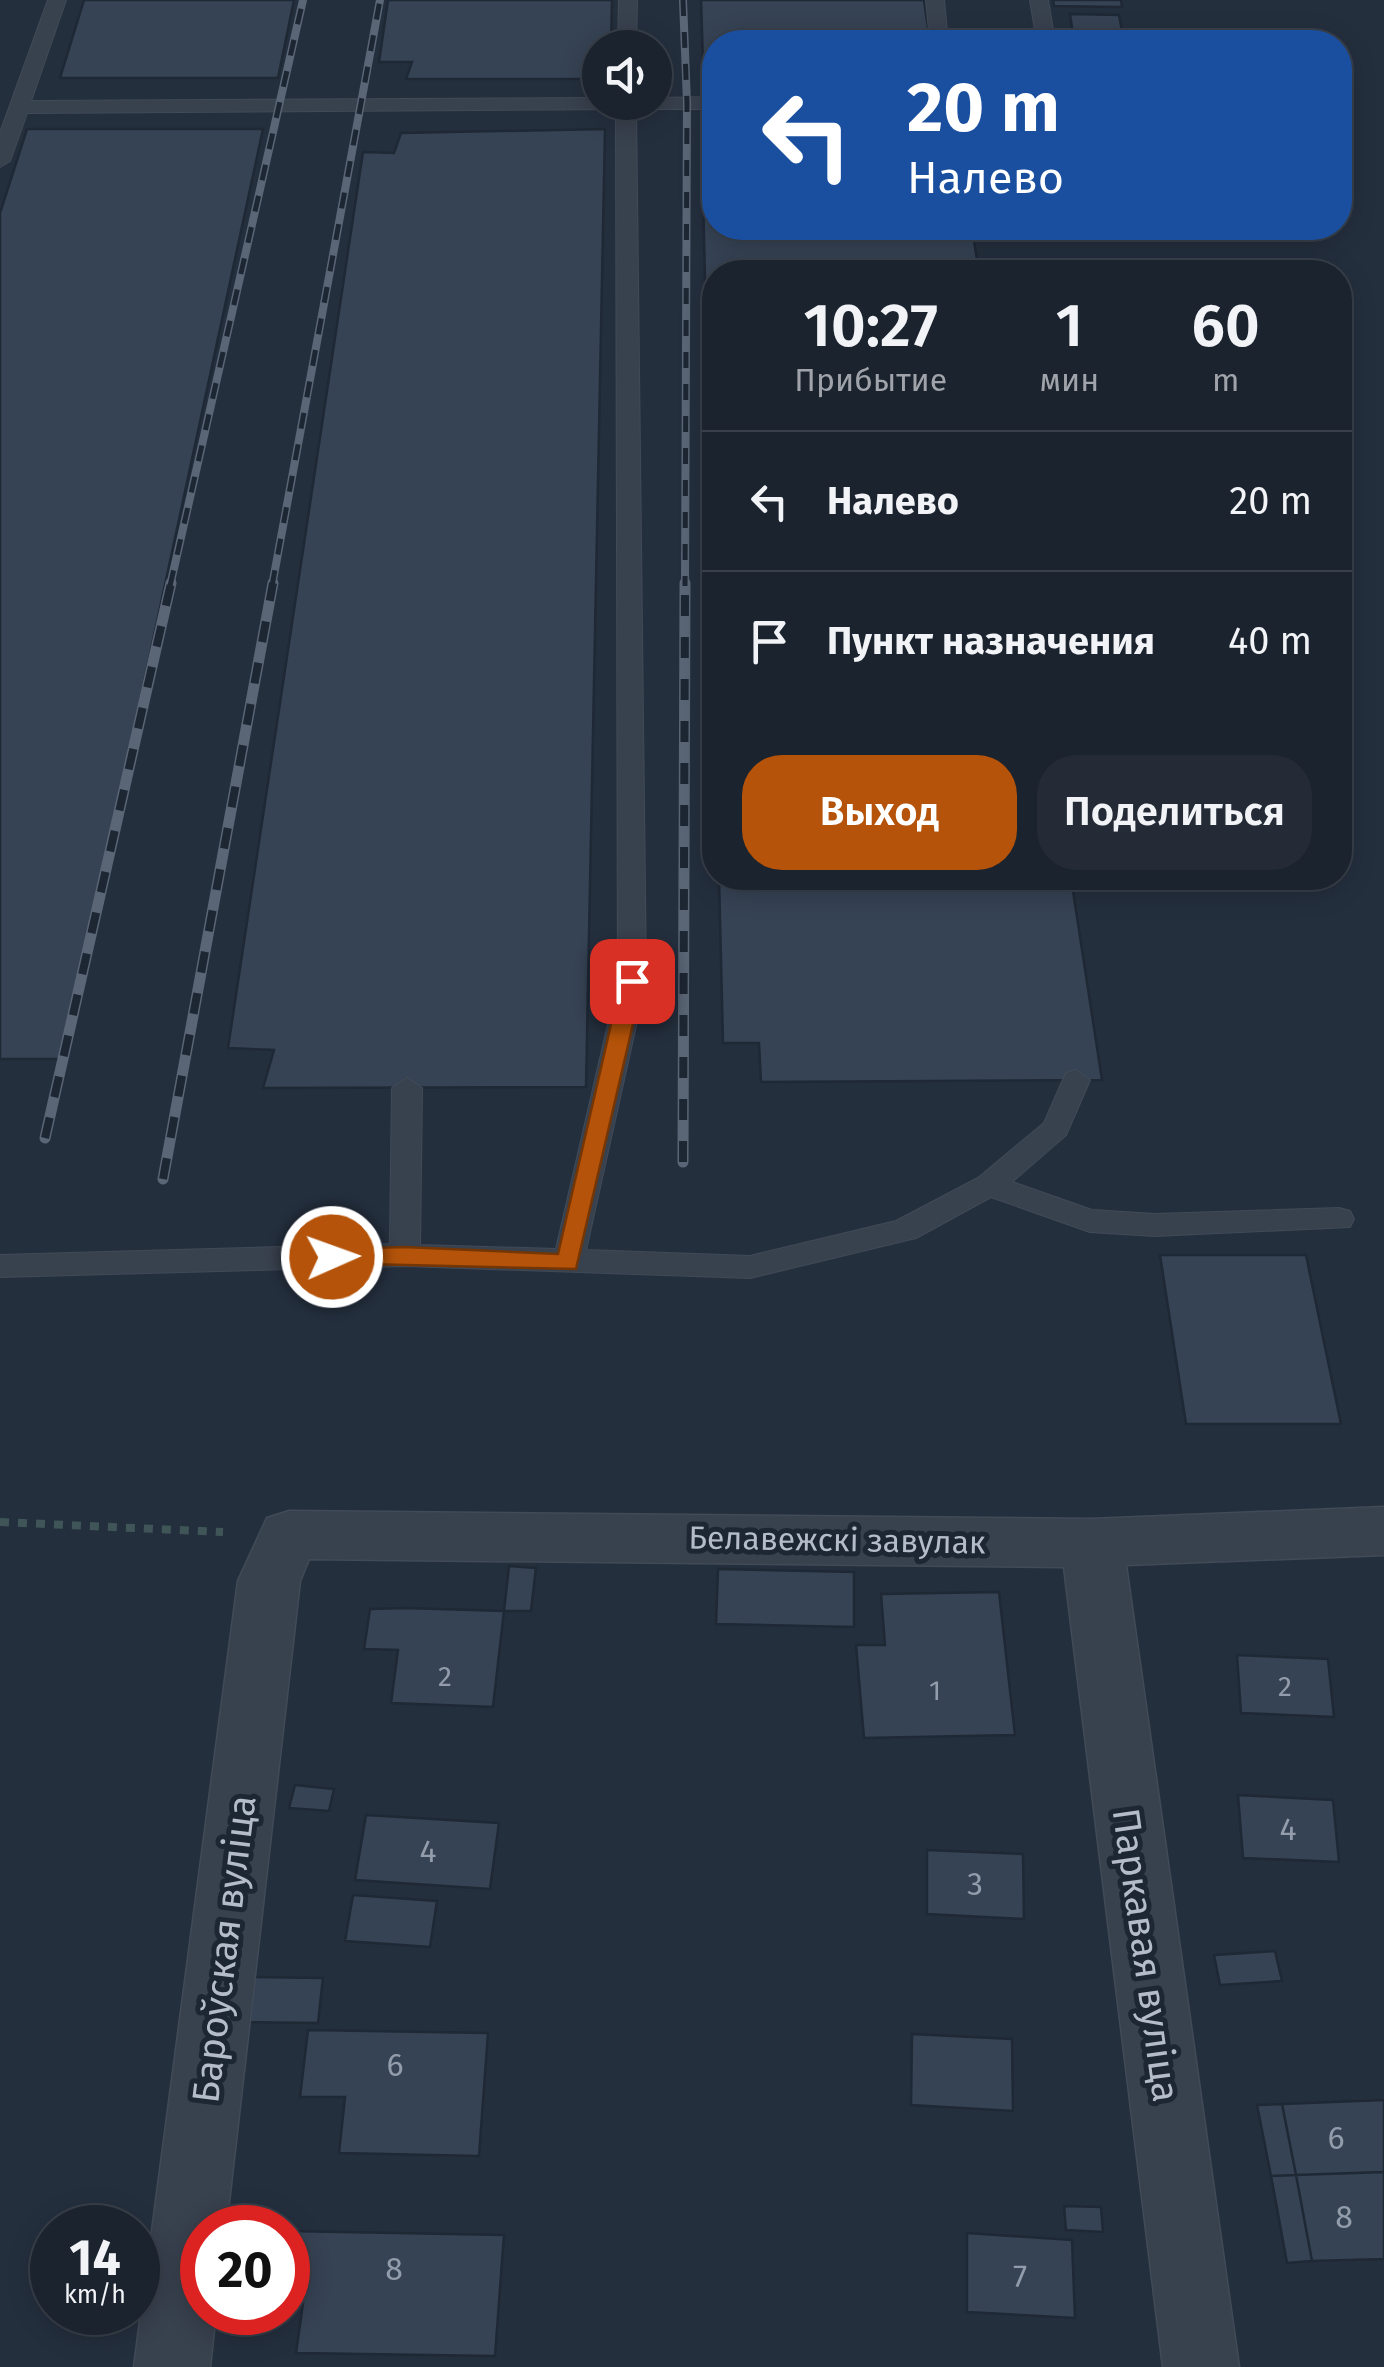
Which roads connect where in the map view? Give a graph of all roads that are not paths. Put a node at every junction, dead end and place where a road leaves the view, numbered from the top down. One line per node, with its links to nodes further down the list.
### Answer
1 (57, 0): 11 (lane)
2 (628, 0): 5 (lane)
3 (935, 0): 6 (lane)
4 (1039, 0): 7 (lane)
5 (627, 30)
6 (938, 30)
7 (1044, 30)
8 (672, 103): 9 (lane)
9 (702, 103)
10 (582, 104): 11 (lane)
11 (19, 106): 13 (lane)
12 (626, 120): 19 (lane)
13 (0, 162)
14 (1076, 1080): 16 (lane)
15 (407, 1088): 18 (lane)
16 (990, 1185): 17 (lane); 19 (lane)
17 (1338, 1220)
18 (405, 1255): 19 (lane); 20 (lane)
19 (568, 1263)
20 (0, 1266)
21 (1384, 1531): 23 (street, Белавежскі завулак)
22 (289, 1535): 23 (street, Белавежскі завулак); 24 (street, Бароўская вуліца)
23 (1092, 1543): 25 (street, Паркавая вуліца)
24 (172, 2367)
25 (1201, 2367)

